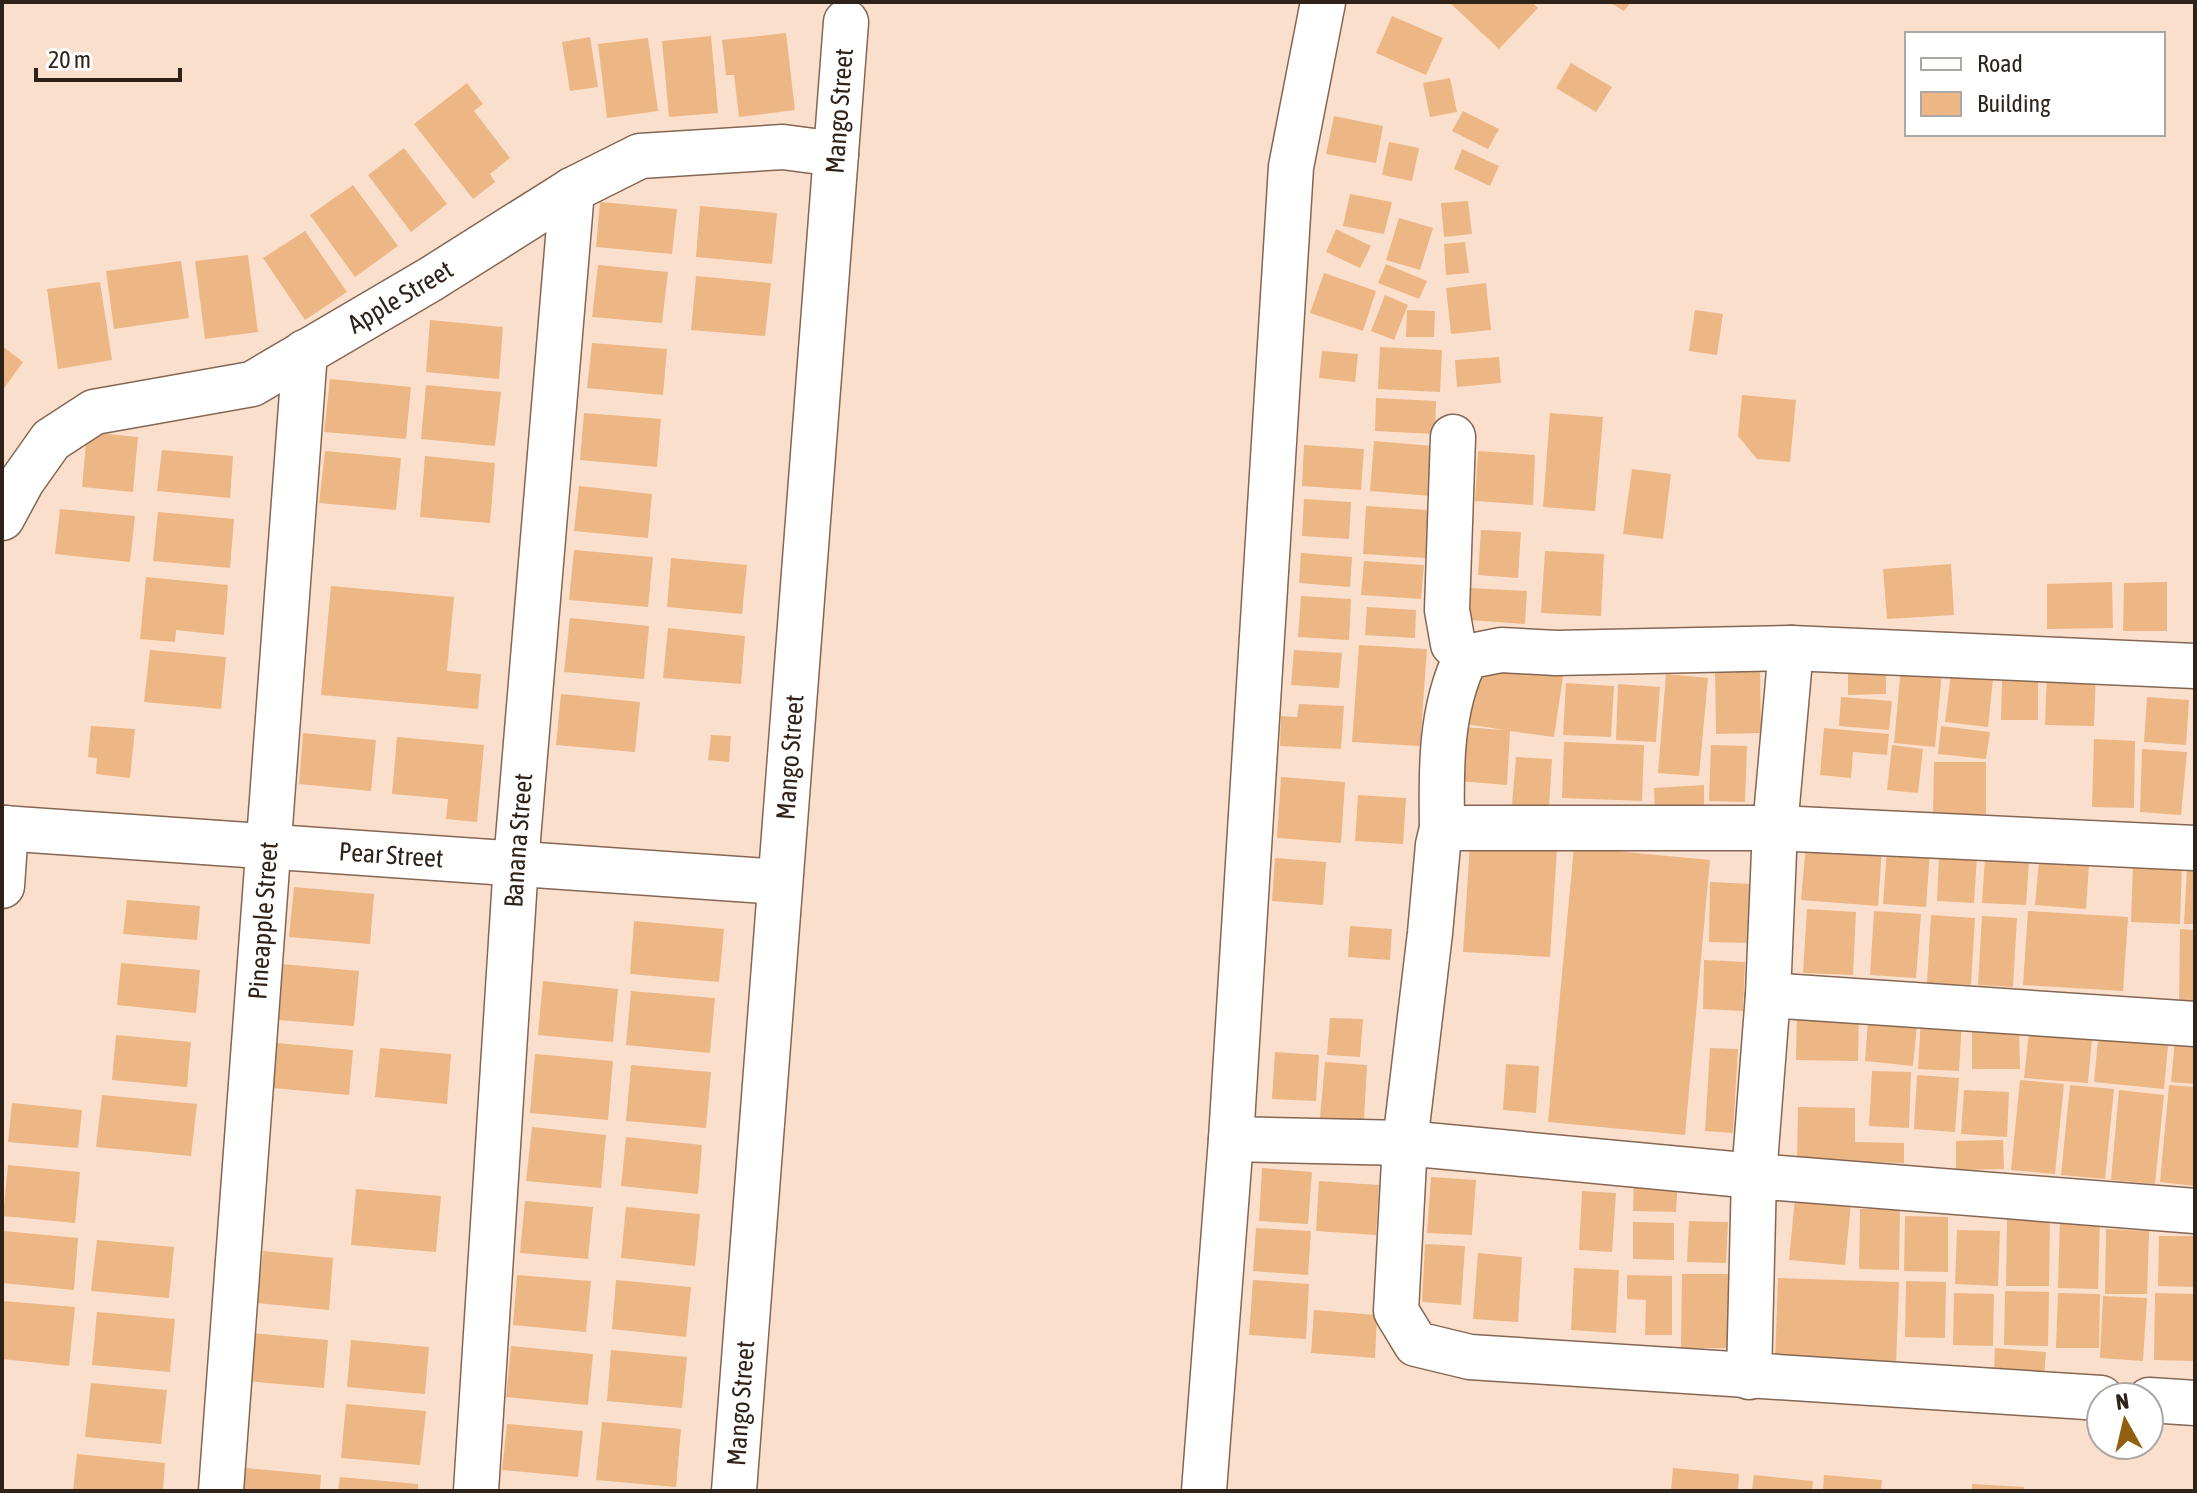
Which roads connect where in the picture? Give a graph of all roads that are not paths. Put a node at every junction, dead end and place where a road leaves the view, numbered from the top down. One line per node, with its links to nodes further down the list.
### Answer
1 (1323, 2): 21 (street)
2 (846, 22): 3 (street, Mango Street)
3 (836, 154): 4 (street, Apple Street); 17 (street, Mango Street)
4 (572, 190): 5 (street, Apple Street); 16 (street, Banana Street)
5 (305, 352): 7 (street, Apple Street); 14 (street, Pineapple Street)
6 (1453, 437): 9 (street)
7 (2, 518)
8 (1791, 648): 9 (street); 10 (street); 13 (street)
9 (1466, 657): 12 (street)
10 (2195, 666)
11 (4, 828): 14 (street, Pear Street); 18 (street)
12 (1442, 828): 13 (street); 22 (street)
13 (1775, 828): 15 (street); 19 (street)
14 (267, 846): 16 (street, Pear Street); 29 (street, Pineapple Street)
15 (2195, 848)
16 (516, 863): 17 (street, Pear Street); 30 (street, Banana Street)
17 (780, 882): 31 (street, Mango Street)
18 (2, 886)
19 (1768, 995): 20 (street); 23 (street)
20 (2195, 1024)
21 (1231, 1139): 22 (street); 32 (street)
22 (1405, 1143): 23 (street); 25 (street)
23 (1754, 1176): 24 (street); 25 (street)
24 (2195, 1211)
25 (1749, 1377): 26 (street)
26 (2085, 1397)
27 (2165, 1401): 28 (street)
28 (2195, 1403)
29 (221, 1491)
30 (476, 1491)
31 (734, 1491)
32 (1204, 1491)

